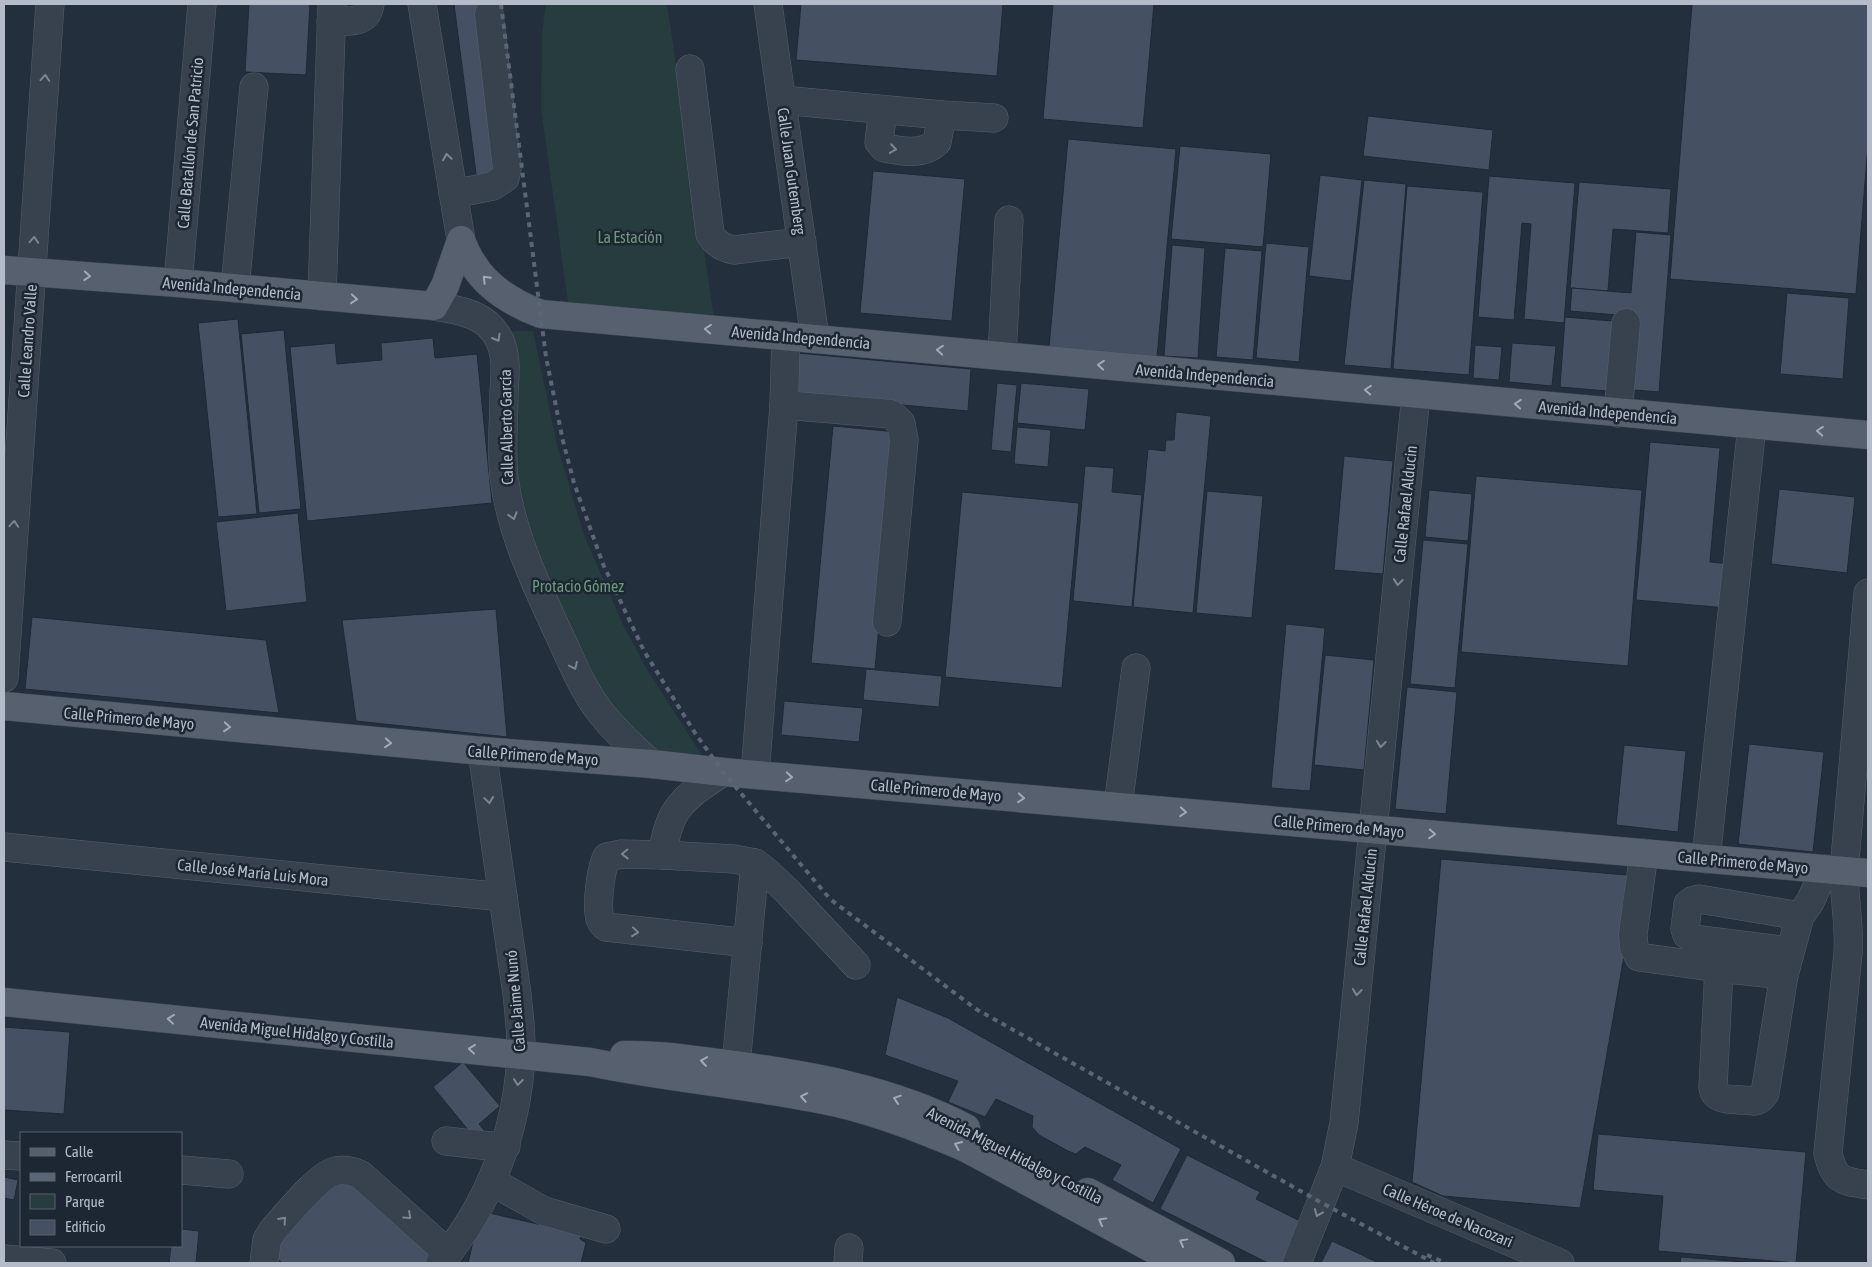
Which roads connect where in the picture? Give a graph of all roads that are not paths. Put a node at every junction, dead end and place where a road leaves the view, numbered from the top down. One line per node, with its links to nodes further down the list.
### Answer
1 (50, 4): 19 (street, Calle Leandro Valle, one-way to 1)
2 (202, 4): 20 (street, Calle Batallón de San Patricio)
3 (370, 4): 6 (street)
4 (422, 4): 14 (street, one-way to 4)
5 (768, 4): 10 (street, Calle Juan Gutemberg)
6 (331, 12): 22 (street)
7 (489, 14): 14 (street)
8 (690, 69): 17 (street)
9 (254, 87): 21 (street)
10 (782, 100): 11 (street); 17 (street, Calle Juan Gutemberg)
11 (883, 110): 12 (street); 12 (street, one-way to 12)
12 (942, 115): 13 (street)
13 (994, 118)
14 (453, 194): 16 (street)
15 (1009, 220): 28 (street)
16 (460, 240): 23 (main road); 26 (main road, Avenida Independencia, one-way to 16)
17 (802, 242): 27 (street, Calle Juan Gutemberg)
18 (4, 270): 19 (main road, Avenida Independencia)
19 (32, 272): 20 (main road, Avenida Independencia, one-way to 20); 37 (street, Calle Leandro Valle, one-way to 19)
20 (178, 283): 21 (main road, Avenida Independencia)
21 (235, 288): 22 (main road, Avenida Independencia)
22 (322, 296): 23 (main road, Avenida Independencia, one-way to 23)
23 (434, 306): 24 (street, Avenida Independencia)
24 (460, 310): 40 (street, Calle Alberto García, one-way to 40)
25 (1626, 323): 31 (street)
26 (786, 336): 27 (main road, Avenida Independencia); 30 (street)
27 (815, 338): 28 (main road, Avenida Independencia, one-way to 27)
28 (1002, 356): 29 (main road, Avenida Independencia, one-way to 28)
29 (1416, 394): 31 (main road, Avenida Independencia, one-way to 29); 44 (street, Calle Rafael Alducin, one-way to 44)
30 (784, 405): 35 (street); 42 (street)
31 (1618, 413): 32 (main road, Avenida Independencia)
32 (1752, 426): 33 (main road, Avenida Independencia, one-way to 32); 48 (street)
33 (1868, 435)
34 (1868, 593): 50 (street)
35 (887, 622)
36 (1136, 668): 43 (street)
37 (4, 678)
38 (4, 706): 39 (main road, Calle Primero de Mayo, one-way to 39)
39 (482, 751): 40 (main road, Calle Primero de Mayo); 51 (street, Calle Jaime Nunó, one-way to 51)
40 (652, 764): 41 (main road, Calle Primero de Mayo)
41 (723, 772): 42 (main road, Calle Primero de Mayo); 47 (street)
42 (755, 774): 43 (main road, Calle Primero de Mayo, one-way to 43)
43 (1118, 806): 44 (main road, Calle Primero de Mayo, one-way to 44)
44 (1373, 829): 46 (main road, Calle Primero de Mayo, one-way to 46); 66 (street, Calle Rafael Alducin, one-way to 66)
45 (4, 847): 51 (street, Calle José María Luis Mora)
46 (1644, 853): 48 (main road, Calle Primero de Mayo); 57 (street)
47 (663, 855): 49 (street); 54 (street, one-way to 54)
48 (1706, 859): 50 (main road, Calle Primero de Mayo)
49 (755, 863): 54 (street); 56 (street)
50 (1846, 871): 52 (street); 53 (street)
51 (503, 897): 59 (street, Calle Jaime Nunó)
52 (1800, 916): 55 (street); 55 (street)
53 (1859, 937): 70 (street)
54 (748, 944): 61 (street)
55 (1787, 963): 57 (street); 57 (street)
56 (856, 965)
57 (1719, 968)
58 (4, 1002): 59 (main road, Avenida Miguel Hidalgo y Costilla, one-way to 58)
59 (521, 1054): 60 (main road, Avenida Miguel Hidalgo y Costilla); 63 (street, Calle Jaime Nunó, one-way to 63)
60 (590, 1062): 61 (main road, Avenida Miguel Hidalgo y Costilla, one-way to 60); 72 (main road, Avenida Miguel Hidalgo y Costilla, one-way to 60)
61 (736, 1065): 72 (main road, Avenida Miguel Hidalgo y Costilla, one-way to 61)
62 (446, 1140): 63 (street)
63 (506, 1146): 69 (street, Calle Jaime Nunó)
64 (4, 1155): 65 (street)
65 (20, 1156)
66 (1335, 1167): 79 (street, Calle Rafael Alducin, one-way to 79); 80 (street, Calle Héroe de Nacozari)
67 (182, 1170): 68 (street)
68 (229, 1174)
69 (490, 1181): 71 (street); 73 (street, Calle Jaime Nunó)
70 (1868, 1184)
71 (606, 1229)
72 (1144, 1243): 77 (main road, Avenida Miguel Hidalgo y Costilla); 78 (main road, Avenida Miguel Hidalgo y Costilla, one-way to 72)
73 (444, 1258): 76 (street, one-way to 73)
74 (4, 1259): 75 (street)
75 (52, 1263)
76 (264, 1263)
77 (1179, 1263)
78 (1221, 1263)
79 (1297, 1263)
80 (1560, 1263)

